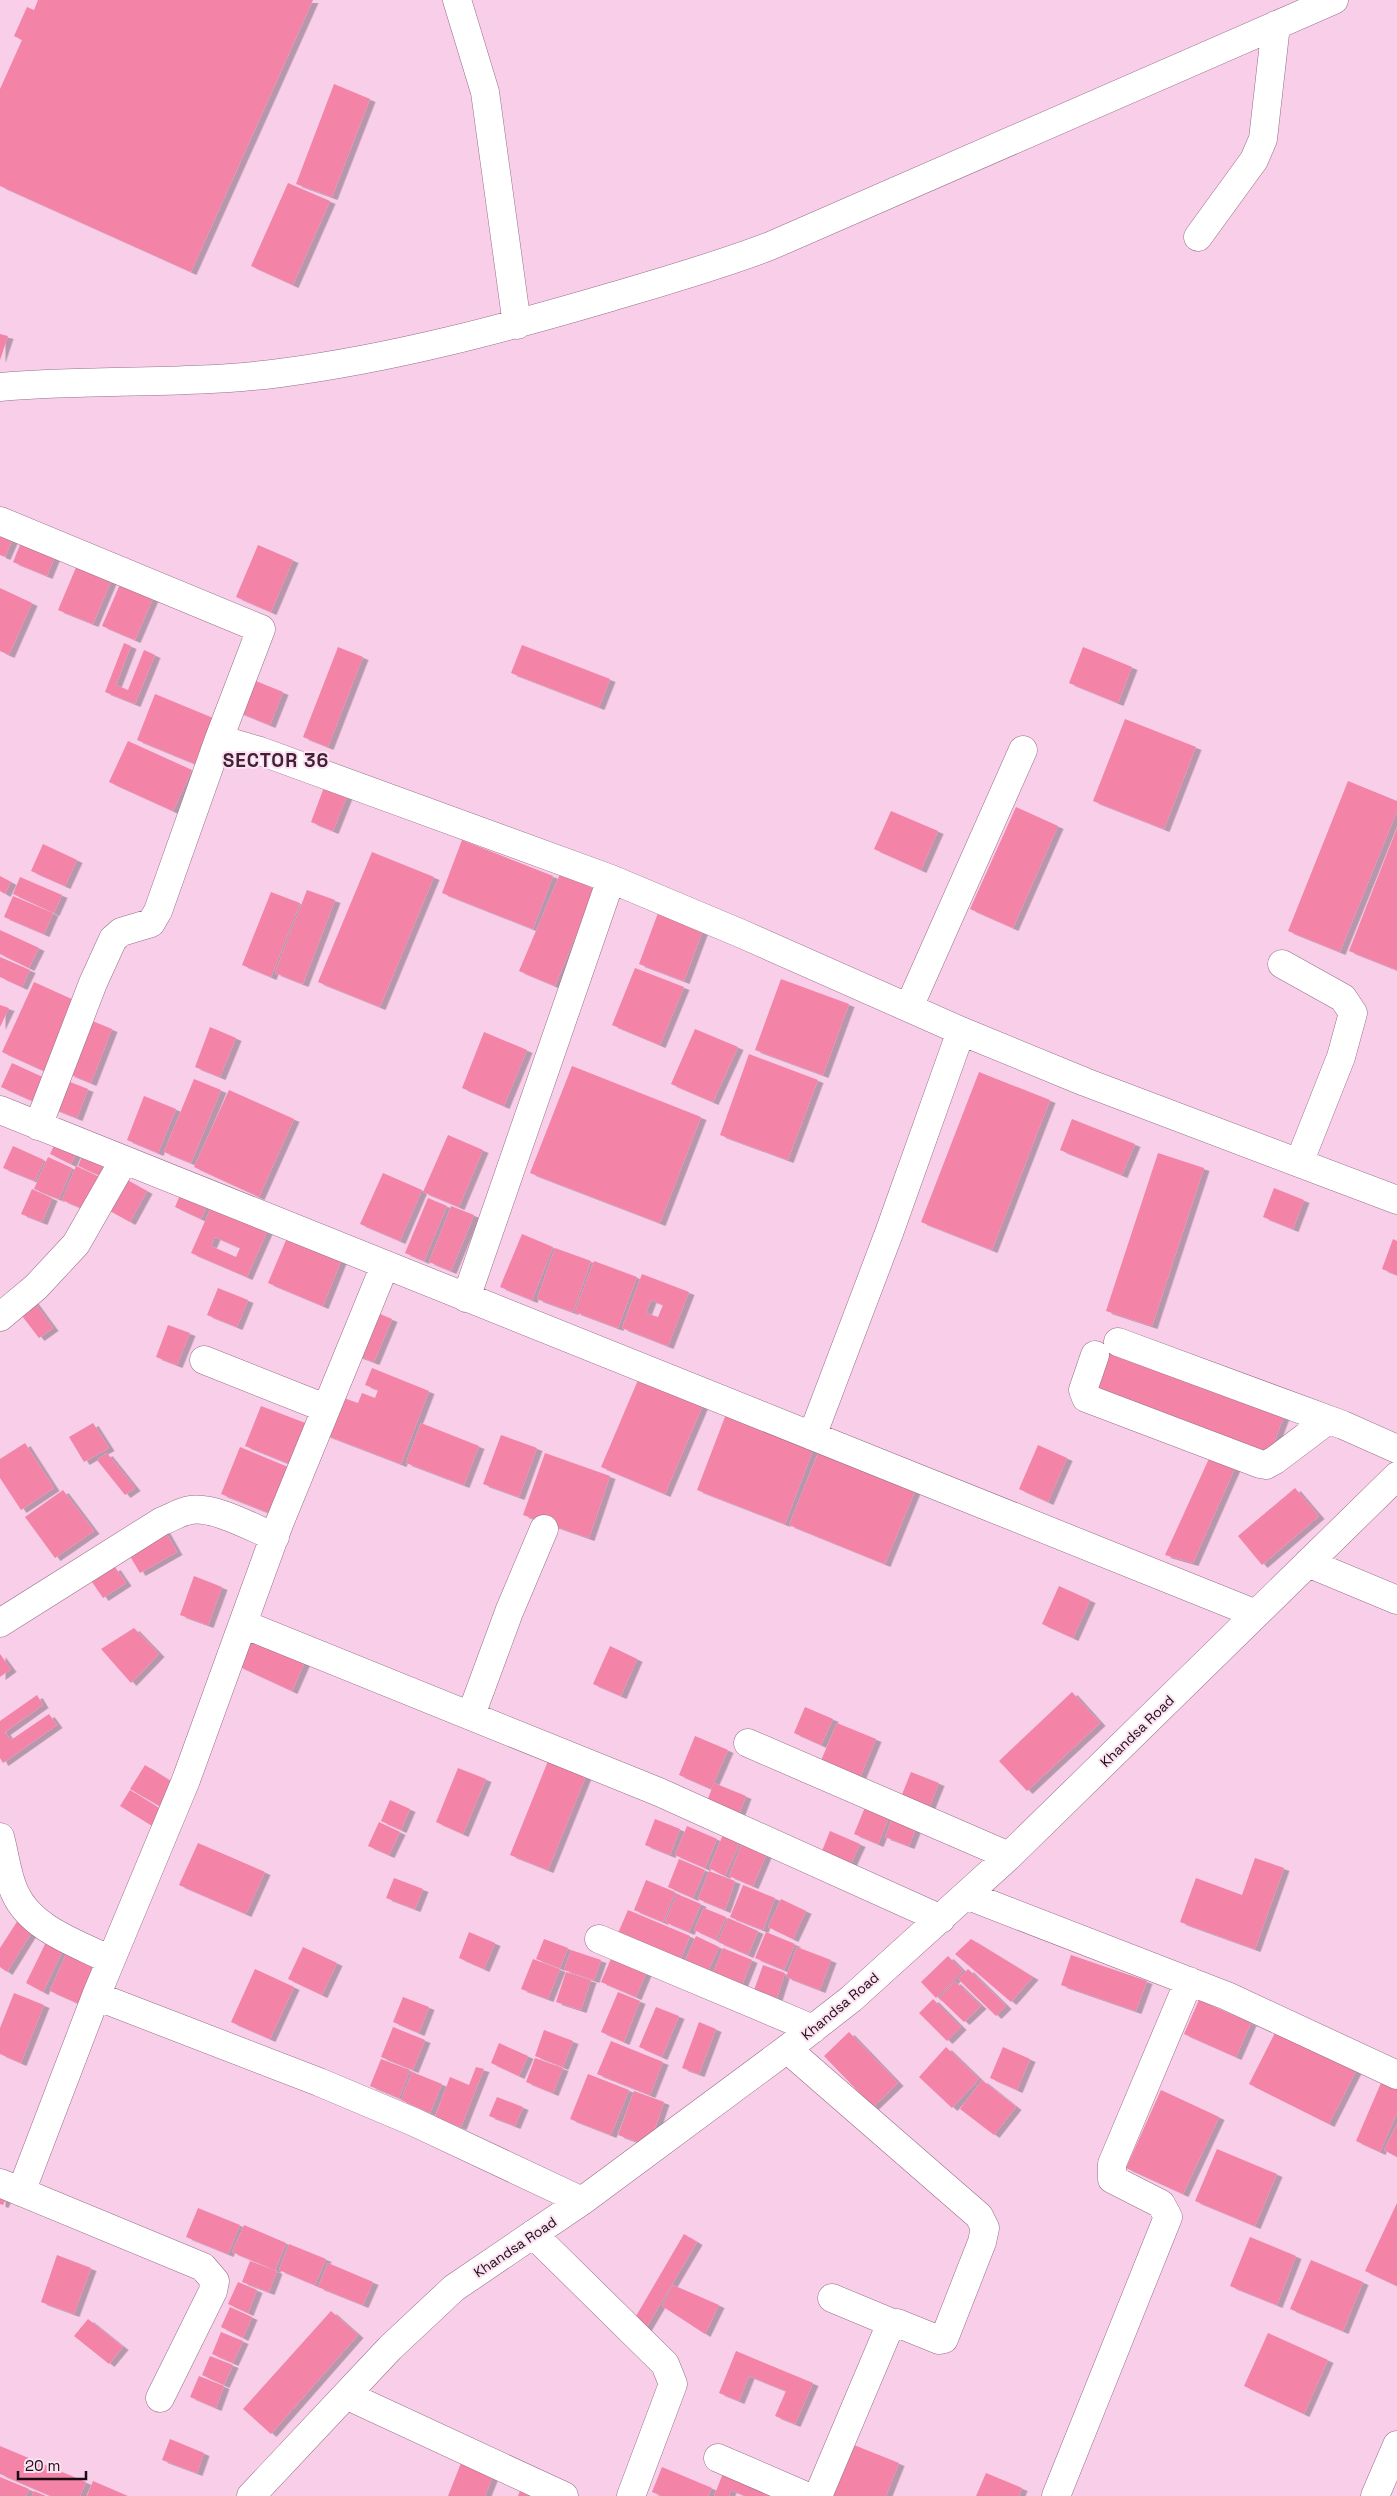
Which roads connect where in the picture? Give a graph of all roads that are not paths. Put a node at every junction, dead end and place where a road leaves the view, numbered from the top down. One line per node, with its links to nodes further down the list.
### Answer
1 (457, 0): 5 (street)
2 (1334, 0): 3 (street)
3 (1276, 25): 4 (street); 5 (street)
4 (1198, 237)
5 (517, 325): 6 (street)
6 (0, 387)
7 (0, 521): 8 (street)
8 (219, 738): 10 (street); 15 (street)
9 (1023, 750): 12 (street)
10 (611, 879): 12 (street); 20 (street)
11 (1282, 964): 17 (street)
12 (909, 1007): 13 (street)
13 (960, 1031): 17 (street); 25 (street)
14 (0, 1110): 15 (street)
15 (38, 1126): 16 (street)
16 (124, 1160): 19 (street); 21 (street)
17 (1299, 1163): 18 (street)
18 (1396, 1196)
19 (385, 1265): 20 (street); 23 (street)
20 (466, 1298): 25 (street)
21 (0, 1317)
22 (204, 1360): 23 (street)
23 (325, 1408): 29 (street)
24 (1328, 1420): 24 (street); 26 (street)
25 (812, 1436): 32 (street)
26 (1397, 1449)
27 (1397, 1476): 30 (street, Khandsa Road)
28 (544, 1529): 35 (street)
29 (275, 1537): 33 (street); 34 (street)
30 (1308, 1563): 31 (street); 32 (street, Khandsa Road)
31 (1397, 1600)
32 (1256, 1614): 38 (street, Khandsa Road)
33 (0, 1623)
34 (243, 1624): 35 (street); 42 (street)
35 (471, 1716): 40 (street)
36 (748, 1742): 38 (street)
37 (0, 1837): 42 (street)
38 (1009, 1856): 39 (street, Khandsa Road)
39 (966, 1895): 40 (street, Khandsa Road); 43 (street)
40 (941, 1918): 45 (street, Khandsa Road)
41 (599, 1939): 45 (street)
42 (110, 1960): 44 (street)
43 (1189, 1981): 47 (street); 62 (street)
44 (96, 1996): 48 (street); 49 (street)
45 (813, 2029): 46 (street, Khandsa Road)
46 (787, 2050): 49 (street, Khandsa Road); 52 (street)
47 (1397, 2075)
48 (11, 2188): 54 (street)
49 (582, 2200): 50 (street, Khandsa Road)
50 (533, 2234): 53 (street, Khandsa Road); 59 (street)
51 (832, 2298): 52 (street)
52 (892, 2323): 61 (street)
53 (346, 2395): 57 (street, Khandsa Road); 58 (street)
54 (160, 2398)
55 (1397, 2445): 63 (street)
56 (718, 2458): 60 (street)
57 (255, 2495)
58 (564, 2496)
59 (630, 2496)
60 (806, 2496)
61 (818, 2496)
62 (1056, 2496)
63 (1376, 2496)

